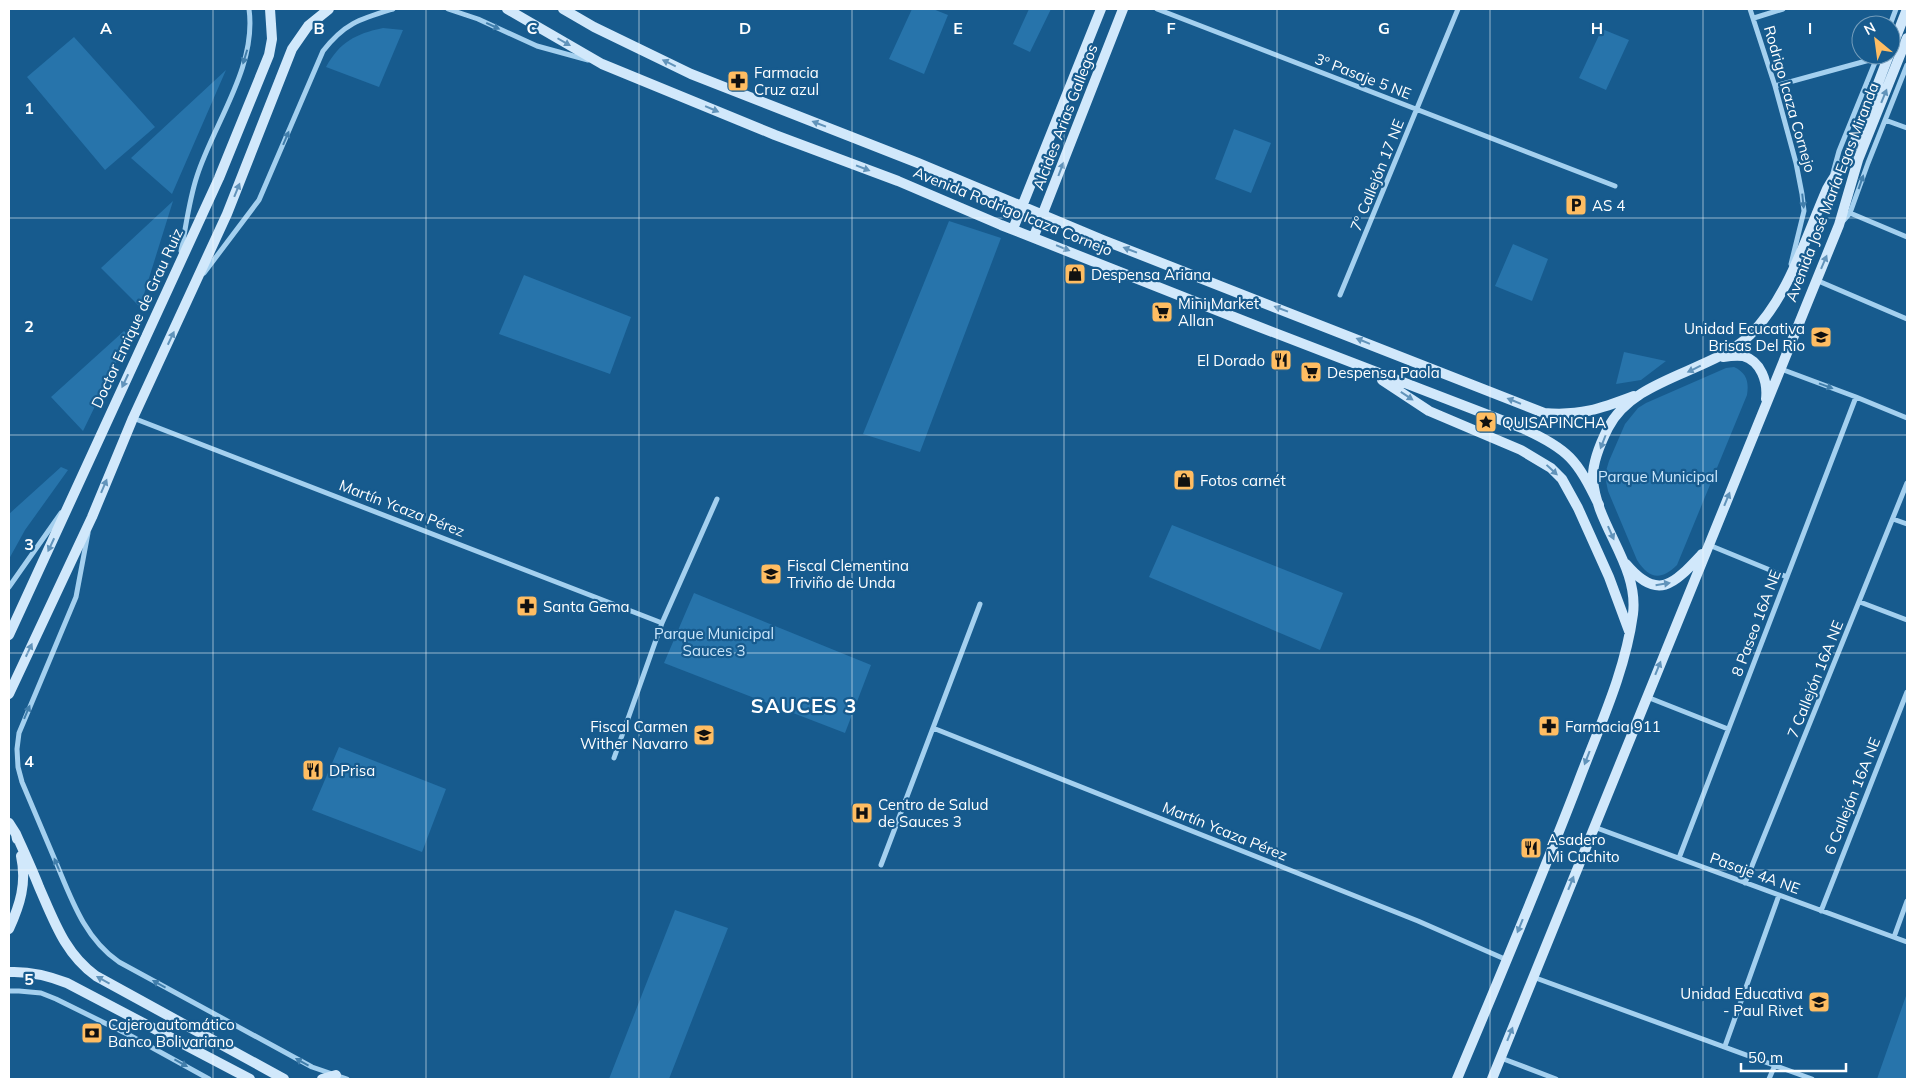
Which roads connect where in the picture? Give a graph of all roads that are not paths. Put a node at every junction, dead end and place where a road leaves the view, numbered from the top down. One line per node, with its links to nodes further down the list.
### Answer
1 (249, 9): 36 (street, one-way to 36)
2 (270, 9): 36 (street, Doctor Enrique de Grau Ruiz)
3 (329, 9): 38 (street, one-way to 3)
4 (393, 9): 38 (street, one-way to 4)
5 (448, 9): 18 (street, one-way to 18)
6 (507, 9): 18 (street, Avenida Rodrigo Icaza Cornejo, one-way to 18)
7 (563, 9): 29 (street, Avenida Rodrigo Icaza Cornejo, one-way to 7)
8 (1101, 9): 29 (street, Alcides Arias Gallegos)
9 (1123, 9): 31 (street, Alcides Arias Gallegos, one-way to 9)
10 (1157, 9): 24 (street, 3º Pasaje 5 NE)
11 (1458, 9): 24 (street, 7º Callejón 17 NE)
12 (1750, 9): 15 (street, Rodrigo Icaza Cornejo)
13 (1783, 9): 15 (street)
14 (1907, 10): 16 (street)
15 (1754, 18): 23 (street, Rodrigo Icaza Cornejo)
16 (1901, 25)
17 (1907, 38): 32 (street, Avenida José María Egas Miranda, one-way to 17)
18 (602, 64): 33 (street, Avenida Rodrigo Icaza Cornejo, one-way to 33)
19 (1851, 64): 23 (street)
20 (1873, 65): 27 (street)
21 (1885, 65): 27 (street, Avenida José María Egas Miranda)
22 (1907, 65): 25 (street)
23 (1775, 86): 39 (street, Rodrigo Icaza Cornejo, one-way to 39)
24 (1417, 110): 28 (street, 3º Pasaje 5 NE); 40 (street, 7º Callejón 17 NE)
25 (1885, 120): 26 (street); 30 (street, one-way to 25)
26 (1907, 128)
27 (1829, 184): 39 (street, Avenida José María Egas Miranda)
28 (1615, 186)
29 (1023, 205): 31 (street, Avenida Rodrigo Icaza Cornejo); 33 (street, Alcides Arias Gallegos)
30 (1850, 213): 32 (street); 35 (street)
31 (1043, 214): 34 (street, Alcides Arias Gallegos); 45 (street, Avenida Rodrigo Icaza Cornejo, one-way to 31)
32 (1839, 225): 37 (street, Avenida José María Egas Miranda, one-way to 32)
33 (1013, 229): 34 (street, Avenida Rodrigo Icaza Cornejo)
34 (1034, 236): 44 (street, Avenida Rodrigo Icaza Cornejo, one-way to 44)
35 (1907, 238)
36 (178, 265): 51 (street, Doctor Enrique de Grau Ruiz, one-way to 51)
37 (1816, 280): 41 (street); 43 (street, Avenida José María Egas Miranda)
38 (196, 283): 48 (street, one-way to 38)
39 (1786, 285): 42 (street, Avenida José María Egas Miranda)
40 (1340, 295)
41 (1907, 319)
42 (1716, 358): 45 (street, Avenida José María Egas Miranda, one-way to 45); 47 (street)
43 (1780, 369): 46 (street, one-way to 46); 47 (street, Avenida José María Egas Miranda)
44 (1367, 370): 53 (street, Avenida Rodrigo Icaza Cornejo); 65 (street, one-way to 65)
45 (1644, 392): 53 (street, Avenida José María Egas Miranda, one-way to 53)
46 (1856, 397): 49 (street); 59 (street, 8 Paseo 16A NE)
47 (1766, 405): 57 (street, Avenida José María Egas Miranda, one-way to 47)
48 (133, 418): 54 (street, one-way to 48); 64 (street, Martín Ycaza Pérez)
49 (1907, 418)
50 (1907, 483): 55 (street, 7 Callejón 16A NE)
51 (75, 494): 60 (street); 66 (street, Doctor Enrique de Grau Ruiz, one-way to 66)
52 (717, 499): 64 (street)
53 (1599, 506): 58 (street, Avenida José María Egas Miranda, one-way to 58)
54 (92, 516): 68 (street, one-way to 54); 92 (street, one-way to 54)
55 (1893, 519): 56 (street); 61 (street, 7 Callejón 16A NE)
56 (1907, 524)
57 (1707, 547): 58 (street, one-way to 57); 59 (street); 69 (street, Avenida José María Egas Miranda, one-way to 57)
58 (1624, 561): 65 (street, Avenida José María Egas Miranda)
59 (1787, 577): 71 (street, 8 Paseo 16A NE)
60 (9, 587)
61 (1860, 602): 63 (street); 78 (street, 7 Callejón 16A NE)
62 (980, 604): 70 (street)
63 (1907, 620)
64 (662, 623): 72 (street)
65 (1629, 632): 85 (street, Avenida José María Egas Miranda, one-way to 85)
66 (9, 635)
67 (1907, 692): 81 (street, 6 Callejón 16A NE)
68 (9, 694)
69 (1647, 697): 71 (street); 74 (street, Avenida José María Egas Miranda)
70 (933, 728): 77 (street); 85 (street, Martín Ycaza Pérez)
71 (1728, 729): 76 (street, 8 Paseo 16A NE)
72 (614, 758)
73 (9, 823): 75 (street)
74 (1594, 827): 76 (street, Pasaje 4A NE); 87 (street, Avenida José María Egas Miranda, one-way to 74)
75 (16, 834): 82 (street); 95 (street, one-way to 75)
76 (1678, 858): 78 (street, Pasaje 4A NE)
77 (881, 865)
78 (1745, 883): 79 (street, Pasaje 4A NE)
79 (1779, 895): 81 (street, Pasaje 4A NE); 89 (street)
80 (1907, 901): 83 (street)
81 (1821, 911): 83 (street, Pasaje 4A NE)
82 (9, 930)
83 (1894, 937): 84 (street, Pasaje 4A NE)
84 (1907, 942)
85 (1506, 960): 98 (street, Avenida José María Egas Miranda)
86 (9, 972): 94 (street)
87 (1533, 977): 89 (street); 90 (street, Avenida José María Egas Miranda, one-way to 87)
88 (9, 992): 93 (street, one-way to 93)
89 (1725, 1046): 91 (street)
90 (1500, 1057): 99 (street, Avenida José María Egas Miranda); 100 (street)
91 (1774, 1065): 101 (street); 102 (street)
92 (336, 1075): 96 (street); 97 (street)
93 (209, 1079)
94 (250, 1079)
95 (284, 1079)
96 (322, 1079)
97 (347, 1079)
98 (1457, 1079)
99 (1492, 1079)
100 (1556, 1079)
101 (1769, 1079)
102 (1812, 1079)

